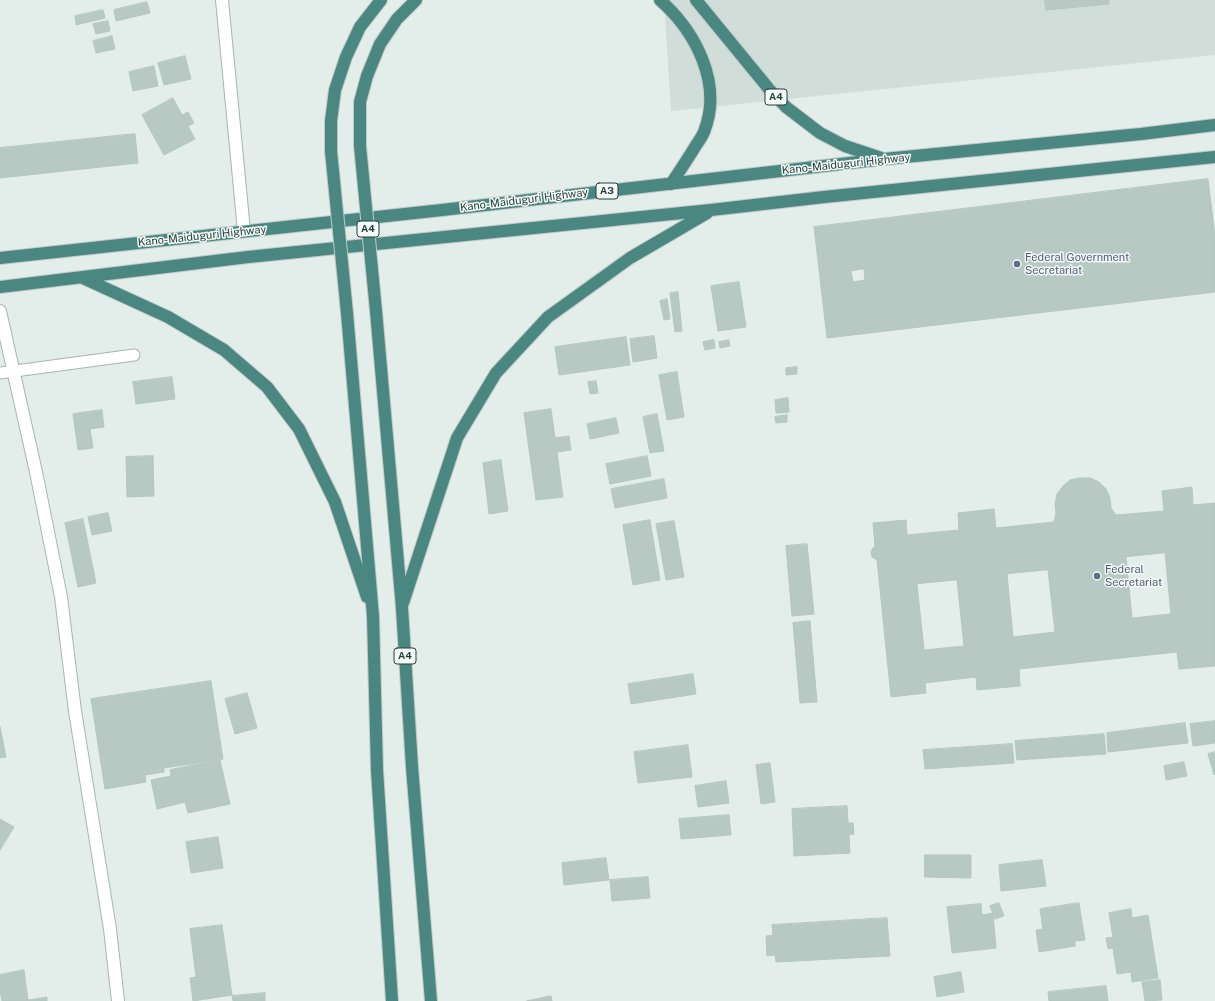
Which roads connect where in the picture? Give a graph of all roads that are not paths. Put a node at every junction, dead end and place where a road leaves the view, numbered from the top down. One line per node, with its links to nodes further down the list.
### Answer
1 (222, 0): 11 (street)
2 (381, 0): 20 (highway, bridge)
3 (416, 0): 19 (highway, A4, bridge)
4 (660, 0): 9 (highway)
5 (696, 0): 8 (highway, A4)
6 (1215, 125): 8 (highway, Kano-Maiduguri Highway / A3)
7 (1215, 157): 10 (highway)
8 (884, 159): 9 (highway, Kano-Maiduguri Highway / A3)
9 (671, 184): 11 (highway, Kano-Maiduguri Highway / A3)
10 (711, 210): 13 (highway); 19 (highway)
11 (244, 231): 12 (highway, Kano-Maiduguri Highway / A3)
12 (0, 258)
13 (82, 278): 14 (highway); 20 (highway)
14 (0, 287)
15 (0, 311): 17 (street)
16 (134, 355): 17 (lane)
17 (14, 371): 18 (lane); 21 (street)
18 (0, 373)
19 (402, 608): 23 (highway, A4)
20 (373, 616): 22 (highway)
21 (118, 1001)
22 (392, 1001)
23 (431, 1001)

